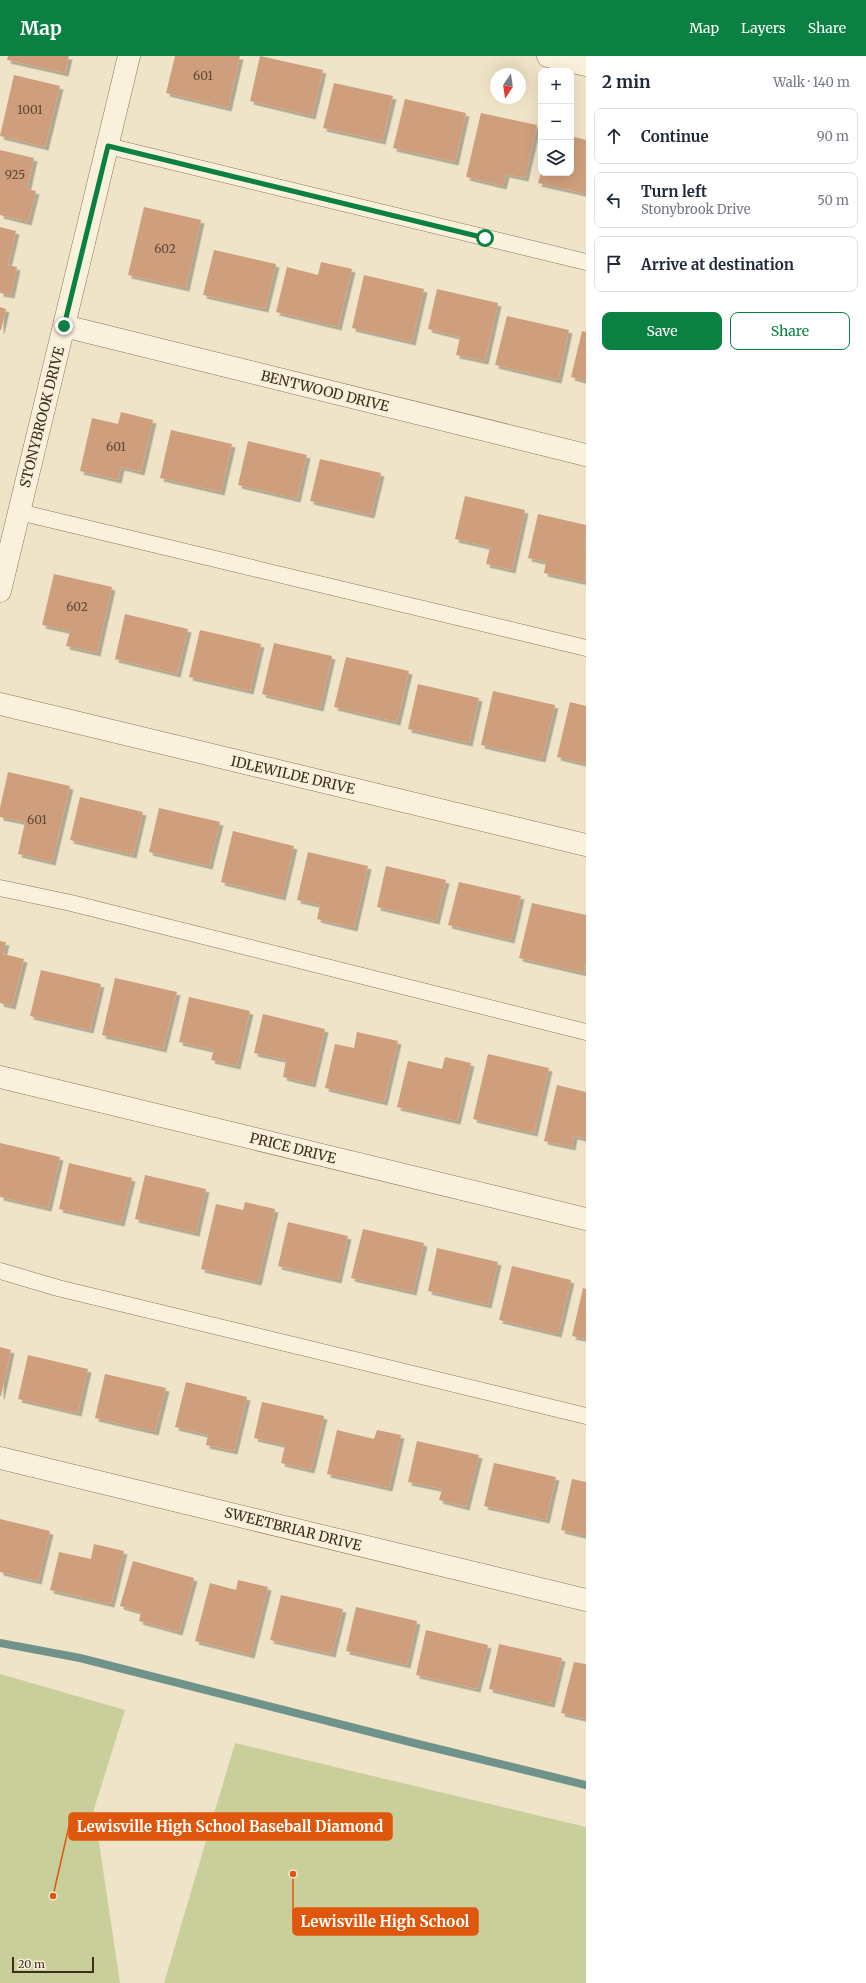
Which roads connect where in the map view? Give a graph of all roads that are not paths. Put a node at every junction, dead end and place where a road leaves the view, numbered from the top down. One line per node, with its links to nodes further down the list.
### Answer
1 (129, 56): 4 (street, STONYBROOK DRIVE)
2 (548, 56): 3 (street)
3 (586, 66)
4 (108, 146): 5 (lane); 6 (street, STONYBROOK DRIVE)
5 (586, 262)
6 (64, 326): 7 (street, BENTWOOD DRIVE); 8 (street, STONYBROOK DRIVE)
7 (586, 455)
8 (19, 512): 9 (street, STONYBROOK DRIVE); 10 (lane)
9 (0, 591)
10 (586, 648)
11 (0, 704): 12 (street, IDLEWILDE DRIVE)
12 (586, 845)
13 (0, 888): 14 (lane)
14 (586, 1032)
15 (0, 1077): 16 (street, PRICE DRIVE)
16 (586, 1219)
17 (0, 1271): 18 (lane)
18 (586, 1416)
19 (0, 1458): 20 (street, SWEETBRIAR DRIVE)
20 (586, 1600)

